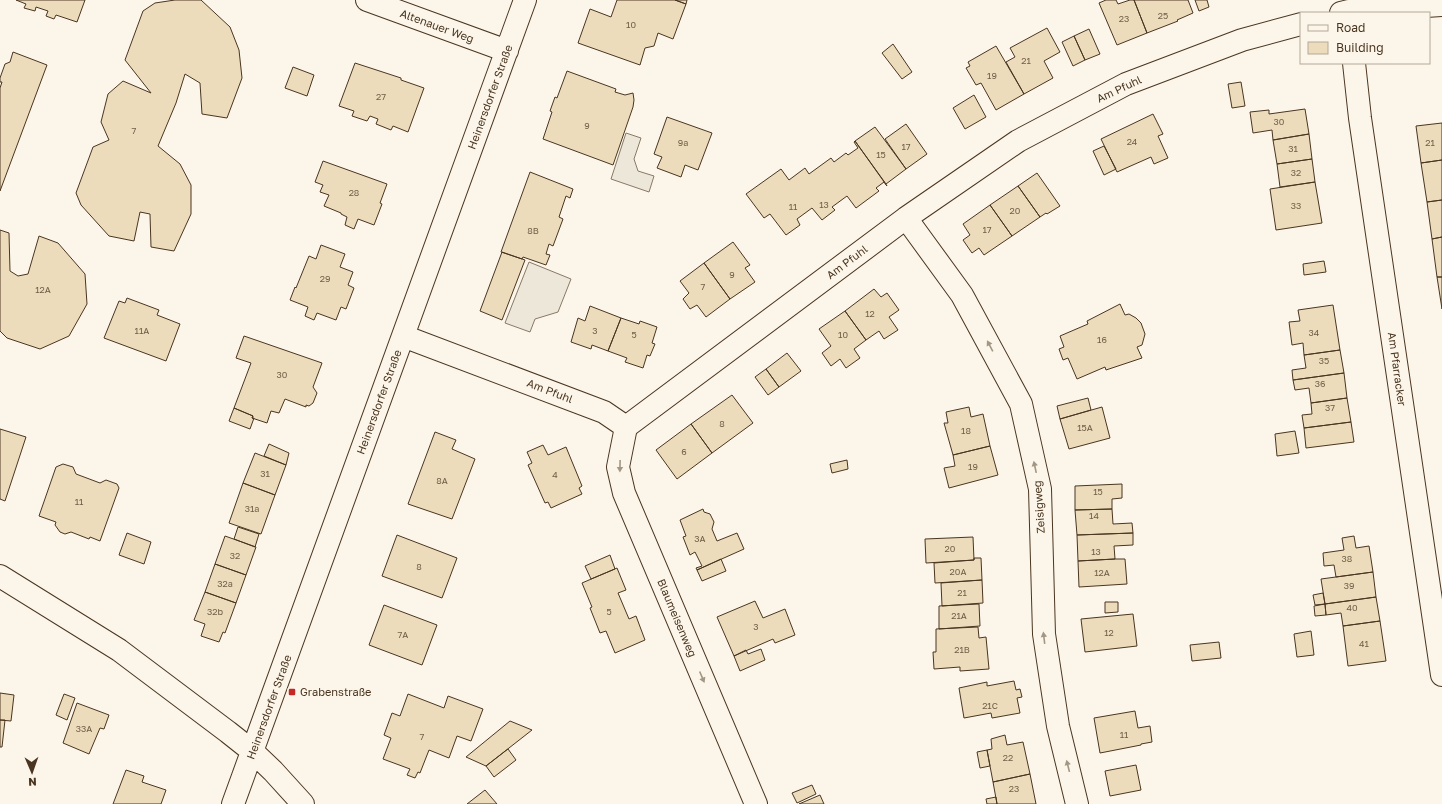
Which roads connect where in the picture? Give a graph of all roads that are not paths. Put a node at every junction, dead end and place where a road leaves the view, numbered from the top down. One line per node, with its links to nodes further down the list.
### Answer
1 (367, 0): 6 (street, Altenauer Weg)
2 (525, 0): 6 (street, Heinersdorfer Straße)
3 (1442, 5): 4 (street)
4 (1347, 9)
5 (1300, 24): 8 (street, Am Pfuhl)
6 (507, 52): 9 (street, Heinersdorfer Straße)
7 (1354, 64): 12 (street, Am Pfarracker)
8 (906, 218): 10 (street, Am Pfuhl); 17 (street, Zeisigweg, one-way to 8)
9 (403, 336): 10 (street, Am Pfuhl); 13 (street, Heinersdorfer Straße)
10 (626, 427): 16 (street, Blaumeisenweg, one-way to 16)
11 (0, 576): 13 (street)
12 (1442, 675)
13 (252, 751): 14 (street, Heinersdorfer Straße); 15 (street)
14 (233, 804)
15 (303, 804)
16 (756, 804)
17 (1077, 804)

